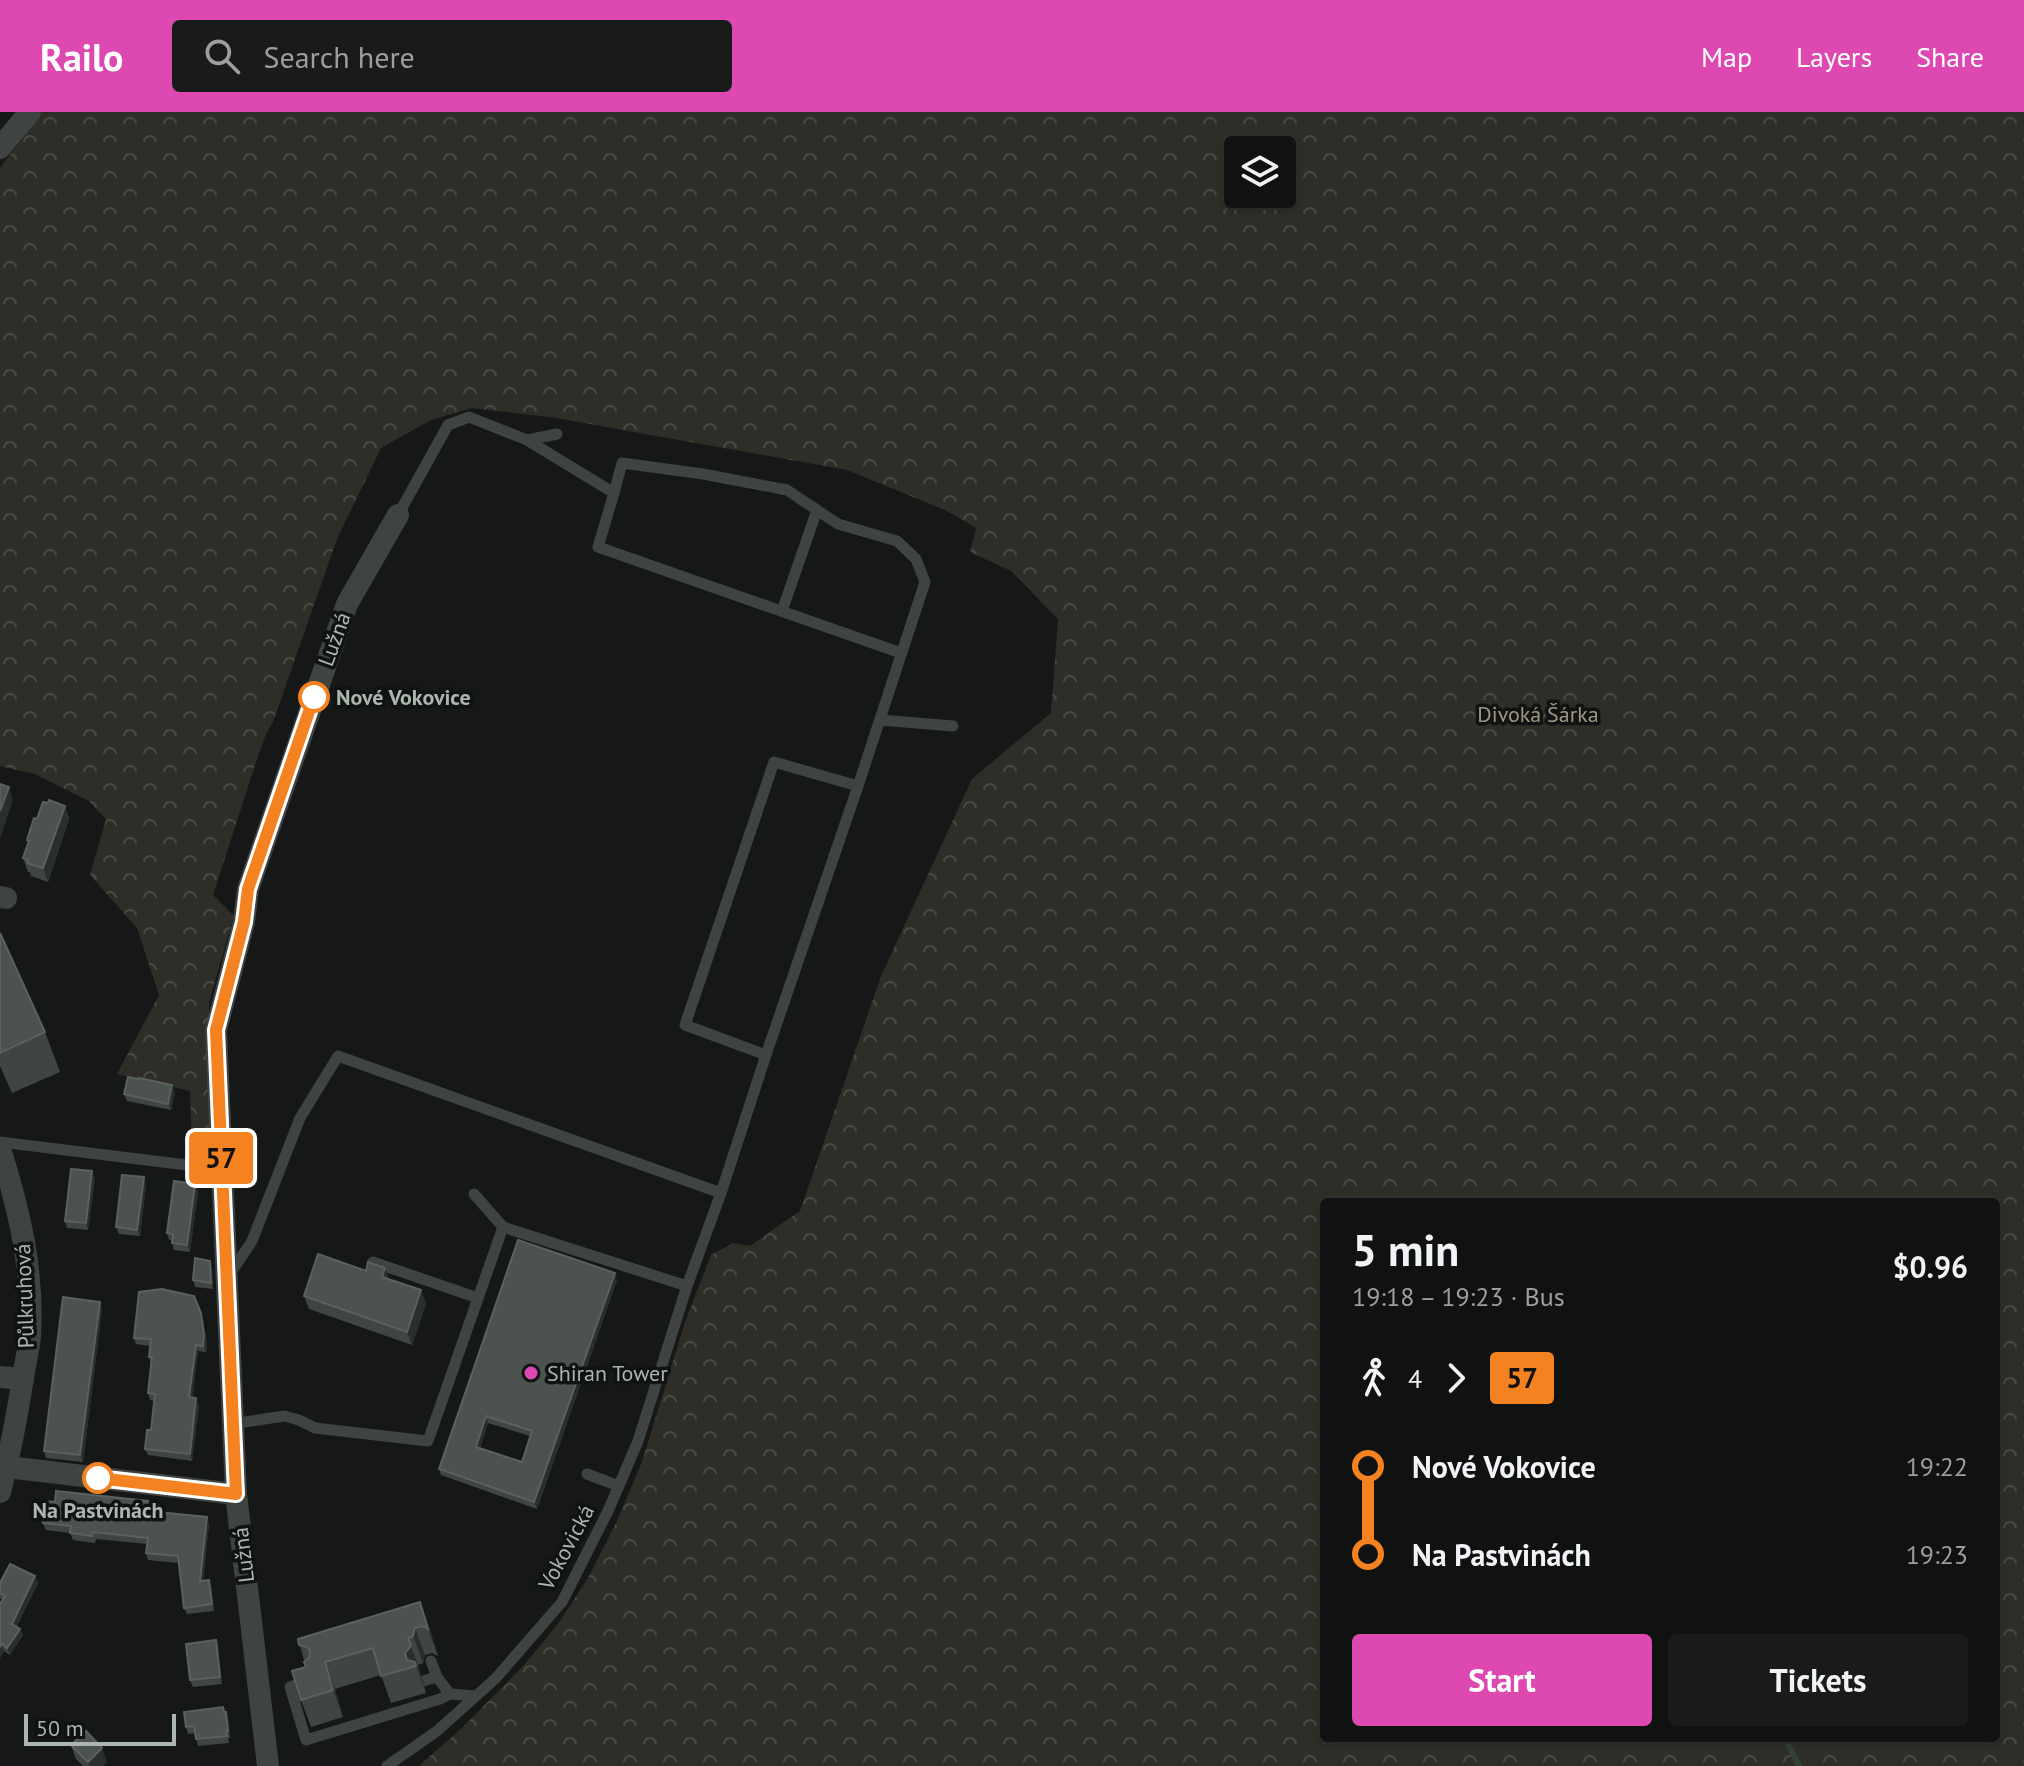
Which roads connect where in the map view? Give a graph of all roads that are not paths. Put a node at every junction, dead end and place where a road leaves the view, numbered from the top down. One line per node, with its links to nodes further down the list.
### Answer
1 (30, 112): 2 (street)
2 (0, 148)
3 (557, 434): 4 (lane)
4 (527, 440): 5 (lane); 7 (lane)
5 (614, 493): 6 (lane, Vokovická); 8 (lane)
6 (817, 510): 8 (lane); 9 (lane, Vokovická)
7 (398, 515): 21 (street, Lužná)
8 (782, 611): 9 (lane)
9 (901, 653): 10 (lane, Vokovická)
10 (880, 720): 11 (lane); 12 (lane, Vokovická)
11 (953, 726)
12 (858, 786): 13 (lane, Vokovická); 13 (lane)
13 (766, 1055): 17 (lane, Vokovická)
14 (0, 1142): 16 (lane)
15 (0, 1149): 24 (street, Půlkruhová)
16 (203, 1167)
17 (721, 1193): 21 (lane); 22 (lane, Vokovická)
18 (474, 1194): 19 (lane)
19 (503, 1227): 22 (lane); 23 (lane)
20 (373, 1262): 23 (lane)
21 (226, 1280): 25 (street, Lužná)
22 (687, 1286): 28 (lane, Vokovická)
23 (478, 1298): 25 (lane)
24 (11, 1378): 26 (street, Půlkruhová)
25 (231, 1424): 30 (street, Lužná)
26 (7, 1467): 29 (street, Půlkruhová); 30 (street)
27 (587, 1474): 28 (lane)
28 (619, 1486): 36 (lane, Vokovická)
29 (0, 1492)
30 (236, 1494): 37 (street, Lužná)
31 (431, 1661): 32 (lane)
32 (437, 1677): 34 (lane); 35 (lane)
33 (312, 1680): 35 (lane)
34 (423, 1681)
35 (450, 1694): 36 (lane)
36 (476, 1696): 38 (lane, Vokovická)
37 (268, 1766)
38 (387, 1766)

